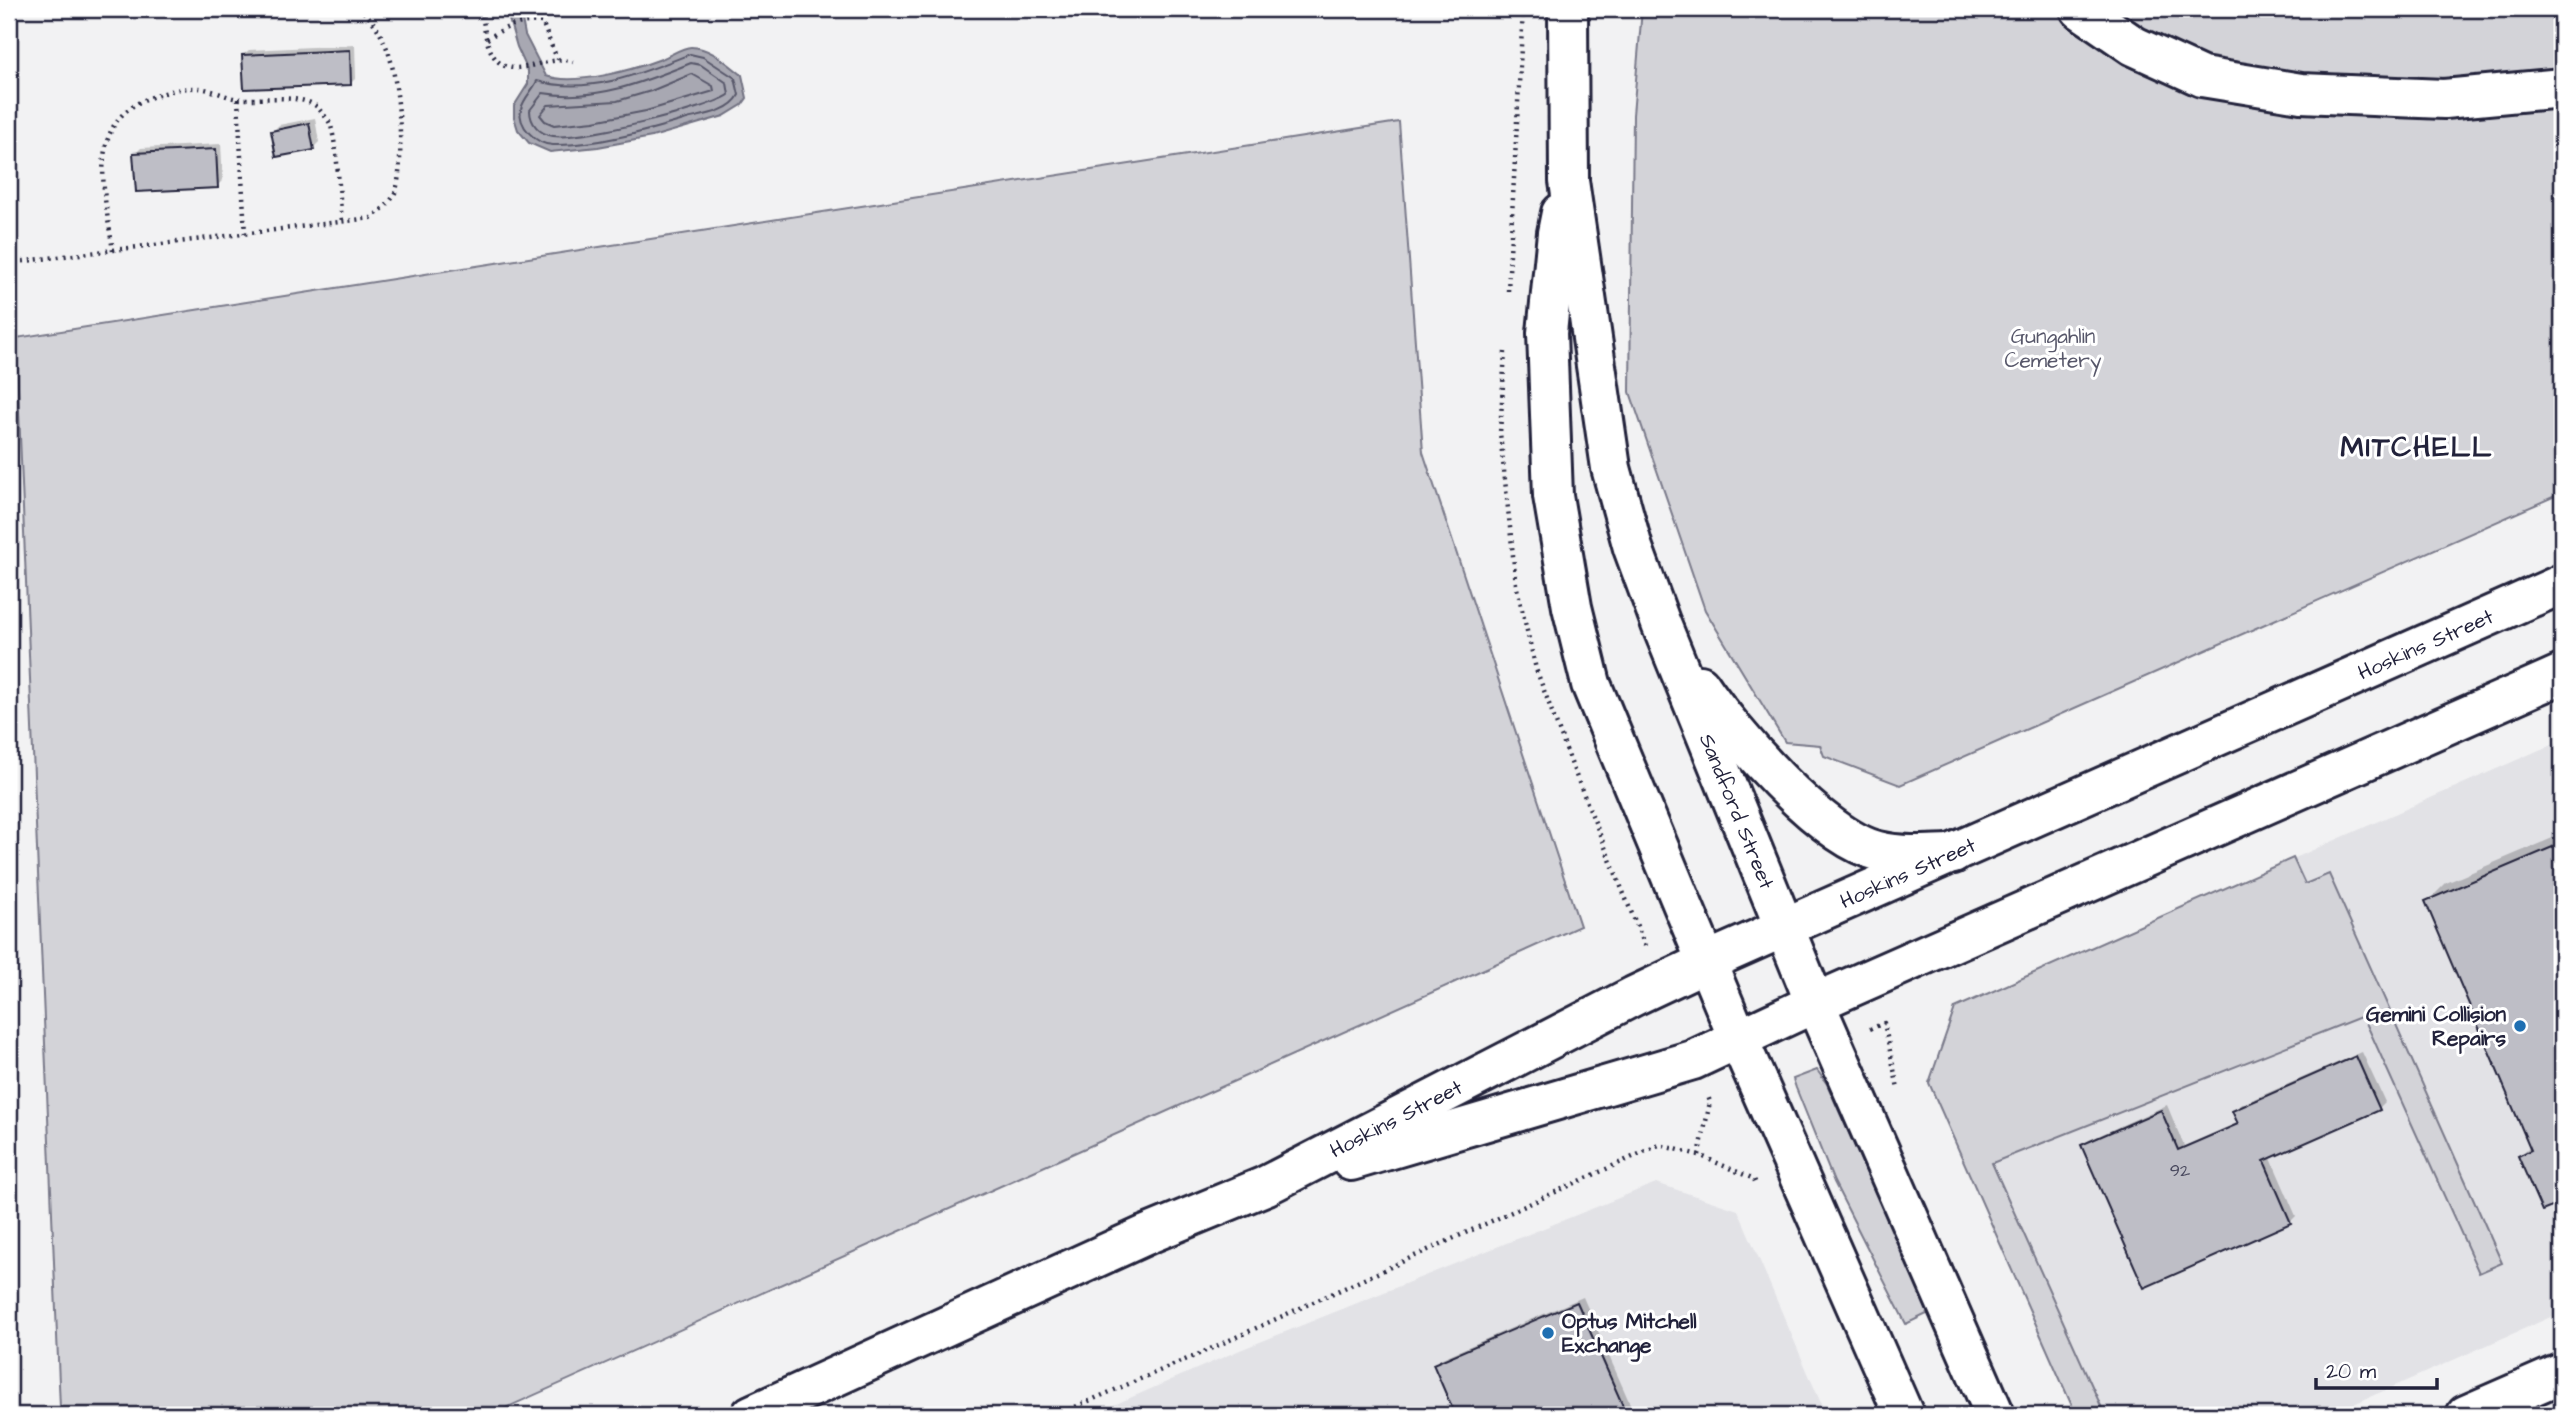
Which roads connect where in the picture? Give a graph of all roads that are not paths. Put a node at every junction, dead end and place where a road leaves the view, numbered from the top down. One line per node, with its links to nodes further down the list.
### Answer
1 (1568, 9): 4 (street, Sandford Street)
2 (2080, 9): 3 (street)
3 (2562, 88)
4 (1569, 181): 6 (street, Sandford Street); 10 (street, Sandford Street)
5 (2562, 584): 8 (street, Hoskins Street)
6 (1661, 624): 8 (street); 9 (street, Sandford Street)
7 (2562, 674): 11 (street, Hoskins Street)
8 (1952, 854): 9 (street, Hoskins Street)
9 (1784, 928): 10 (street, Hoskins Street); 11 (street, Sandford Street)
10 (1706, 962): 12 (street, Sandford Street); 13 (street, Hoskins Street)
11 (1815, 1003): 12 (street, Hoskins Street); 17 (street, Sandford Street)
12 (1738, 1038): 13 (street, Hoskins Street); 16 (street, Sandford Street)
13 (1265, 1186): 15 (street, Hoskins Street)
14 (2562, 1373): 18 (street)
15 (751, 1415)
16 (1905, 1415)
17 (1995, 1415)
18 (2466, 1415)

